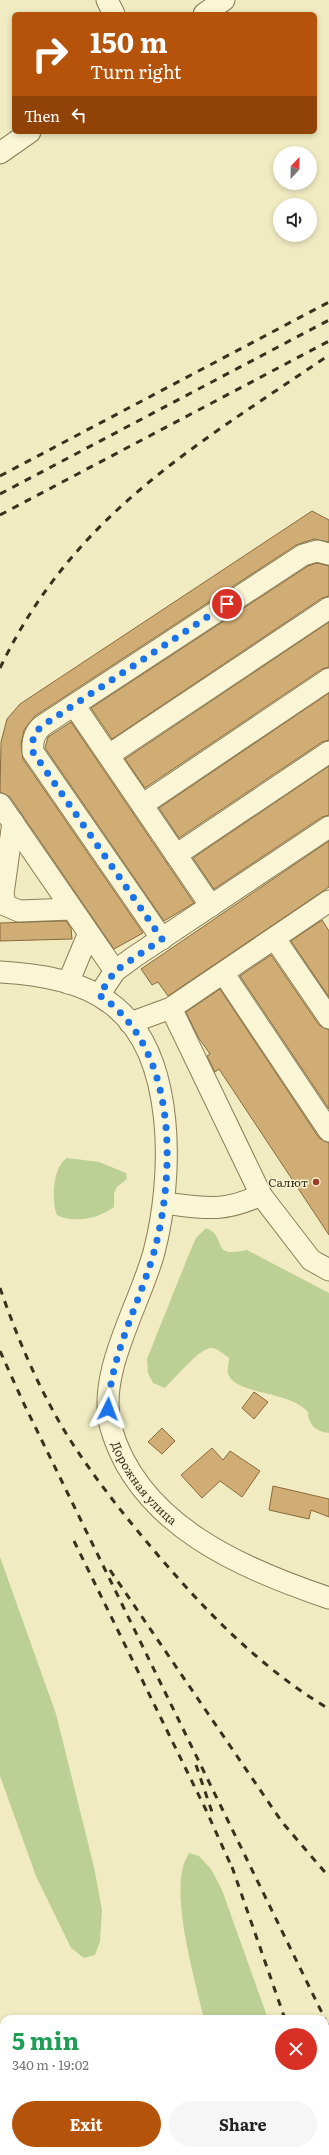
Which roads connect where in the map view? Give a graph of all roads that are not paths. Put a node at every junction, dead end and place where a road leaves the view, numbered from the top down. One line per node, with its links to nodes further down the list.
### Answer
1 (107, 0): 3 (street)
2 (224, 0): 4 (street)
3 (113, 12)
4 (207, 12)
5 (27, 134): 6 (street)
6 (0, 153)
7 (329, 554): 10 (street)
8 (329, 608): 12 (street)
9 (329, 679): 14 (street)
10 (74, 705): 12 (street); 23 (street)
11 (329, 752): 17 (street)
12 (109, 755): 14 (street)
13 (0, 804): 15 (street)
14 (142, 805): 17 (street)
15 (13, 822): 20 (street); 20 (street)
16 (329, 827): 18 (street)
17 (176, 855): 18 (street)
18 (211, 906): 23 (street)
19 (327, 906): 22 (street)
20 (72, 909): 21 (street)
21 (88, 935): 24 (street); 27 (street)
22 (275, 938): 26 (street); 30 (street)
23 (162, 939): 24 (street)
24 (115, 971): 28 (street)
25 (0, 972): 27 (street, Дорожная улица)
26 (224, 974): 29 (street); 32 (street)
27 (68, 983): 28 (street, Дорожная улица)
28 (99, 995): 31 (street, Дорожная улица)
29 (172, 1008): 31 (street); 33 (street)
30 (329, 1018)
31 (130, 1023): 34 (street, Дорожная улица)
32 (329, 1131)
33 (261, 1195): 34 (street); 35 (street)
34 (164, 1202): 36 (street, Дорожная улица)
35 (329, 1270)
36 (329, 1598)

